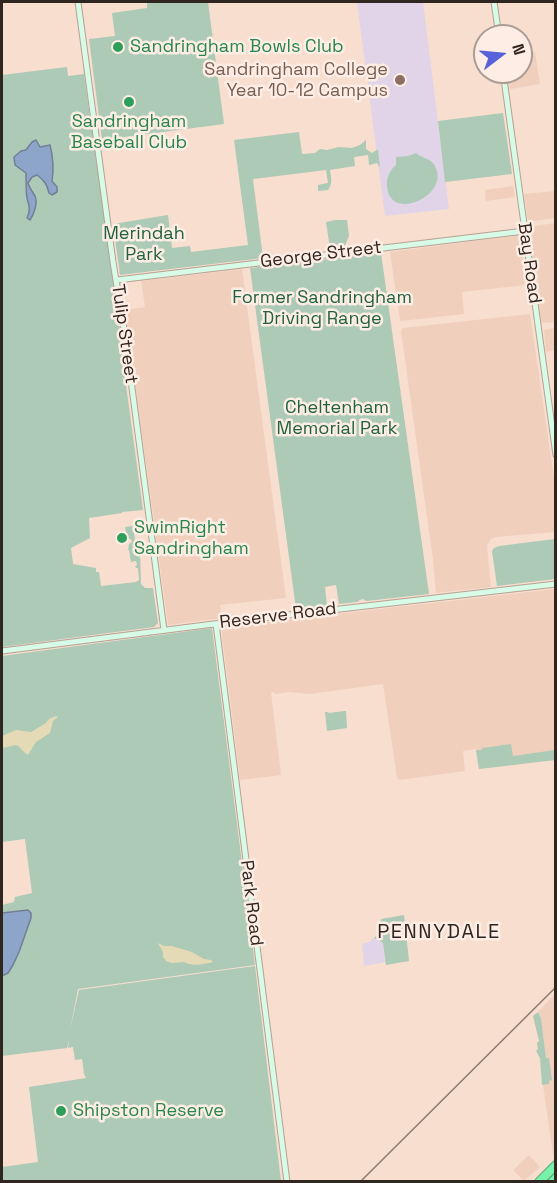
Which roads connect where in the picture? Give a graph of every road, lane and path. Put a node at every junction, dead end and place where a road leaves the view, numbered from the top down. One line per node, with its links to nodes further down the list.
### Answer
1 (78, 2): 6 (street, Tulip Street)
2 (494, 2): 3 (street)
3 (497, 24)
4 (504, 84): 5 (street, Bay Road)
5 (525, 231): 6 (street, George Street); 7 (street, Bay Road)
6 (117, 280): 10 (street, Tulip Street)
7 (555, 455)
8 (555, 584): 9 (street, Reserve Road)
9 (216, 624): 10 (street, Reserve Road); 14 (street, Park Road)
10 (164, 630): 11 (street, Reserve Road)
11 (2, 651)
12 (555, 1165): 15 (highway)
13 (555, 1178): 16 (highway)
14 (287, 1182)
15 (539, 1182)
16 (552, 1182)

